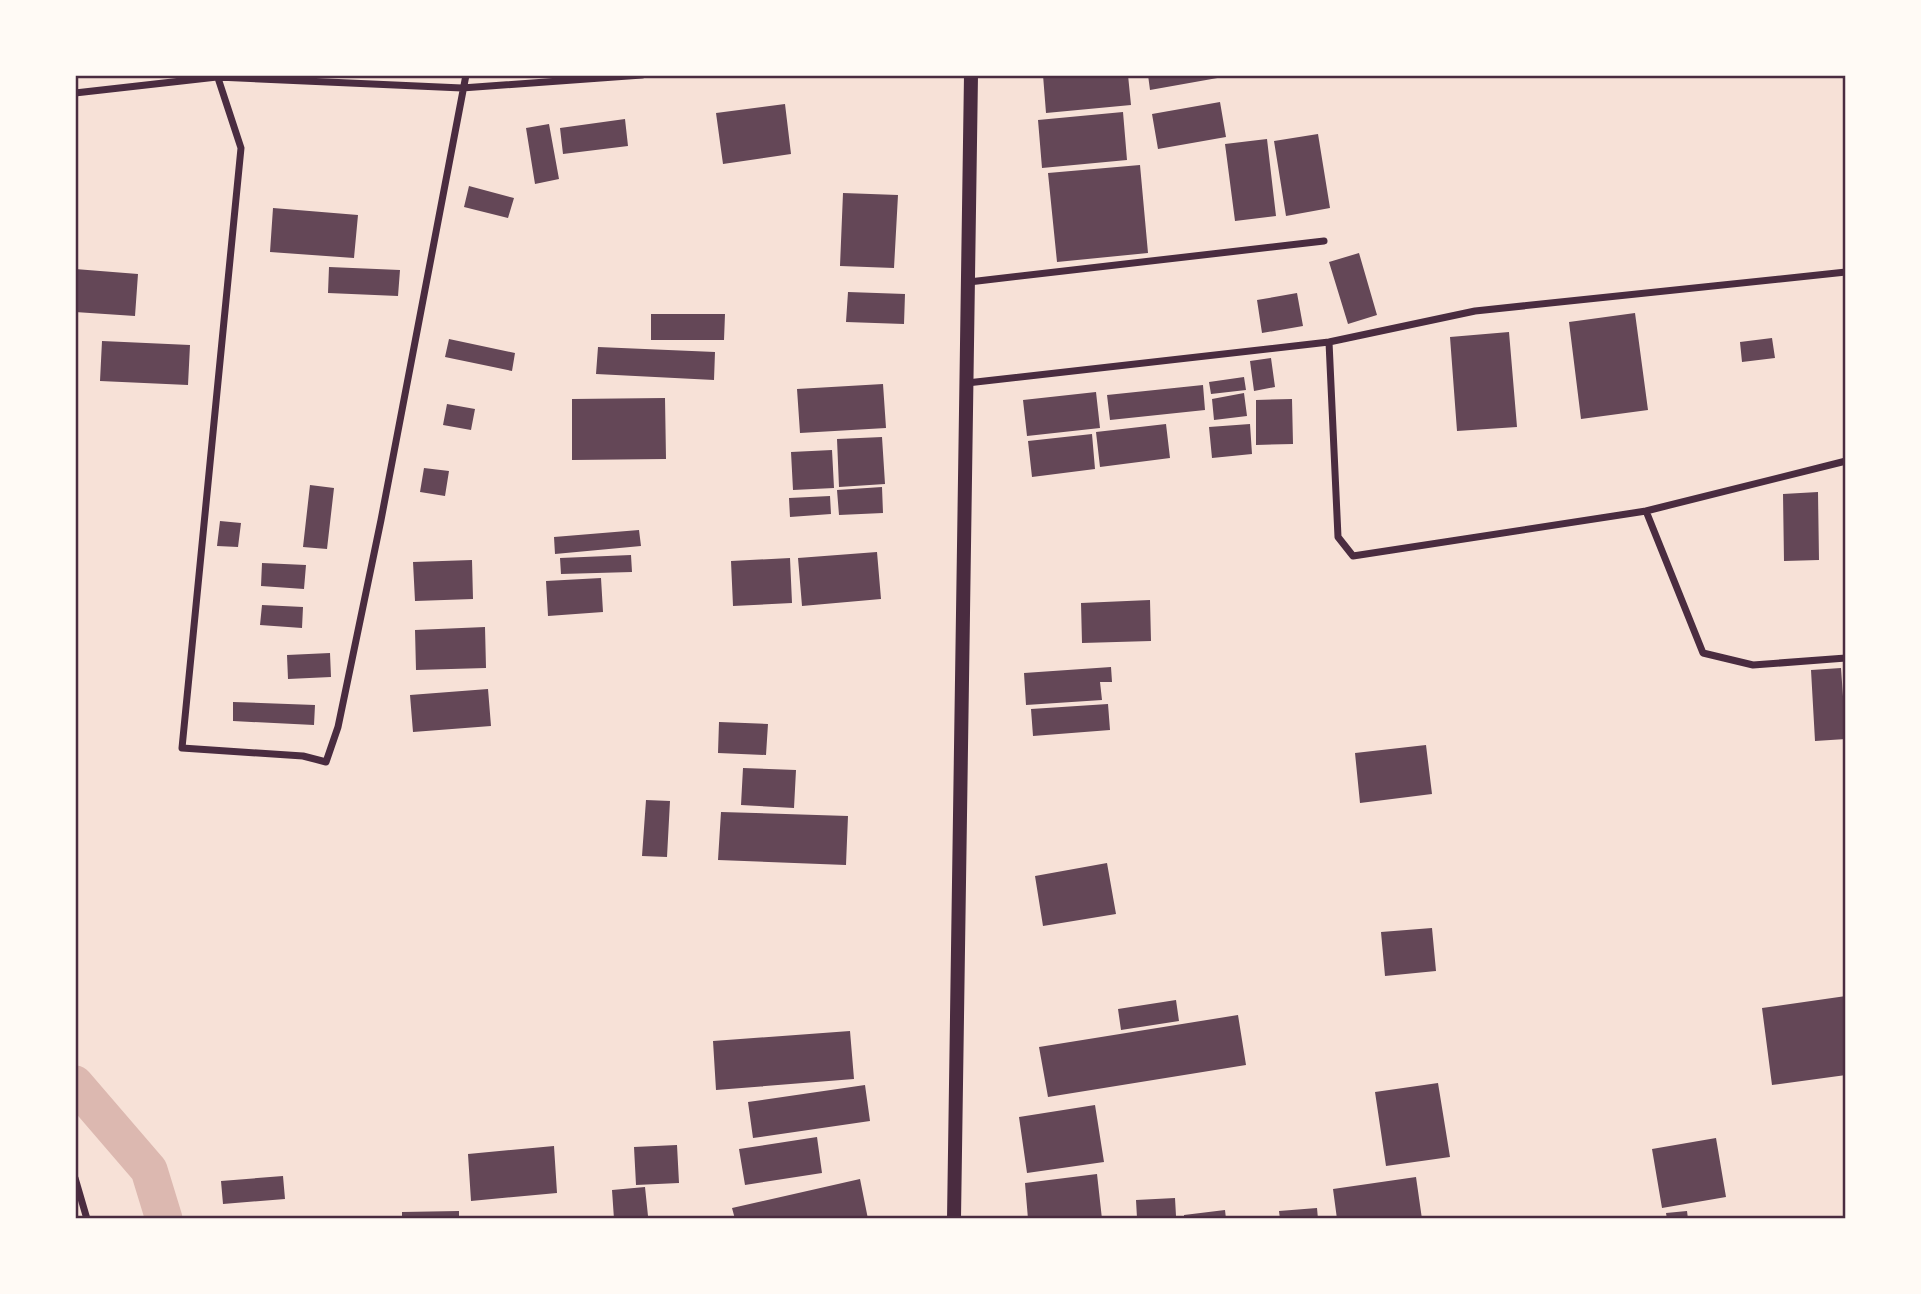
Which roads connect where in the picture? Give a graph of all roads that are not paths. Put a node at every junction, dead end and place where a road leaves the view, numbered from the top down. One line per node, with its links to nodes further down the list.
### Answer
1 (466, 75): 5 (street)
2 (642, 75): 5 (street)
3 (971, 75): 9 (main road)
4 (217, 76): 5 (street); 5 (street); 6 (street)
5 (462, 88)
6 (75, 93)
7 (1324, 241): 9 (street)
8 (1846, 272): 10 (street)
9 (968, 282): 11 (main road)
10 (1329, 342): 11 (street); 13 (street)
11 (966, 383): 17 (main road)
12 (1846, 461): 13 (street)
13 (1646, 511): 14 (street)
14 (1846, 658)
15 (75, 1178): 16 (street)
16 (88, 1219)
17 (954, 1219)

